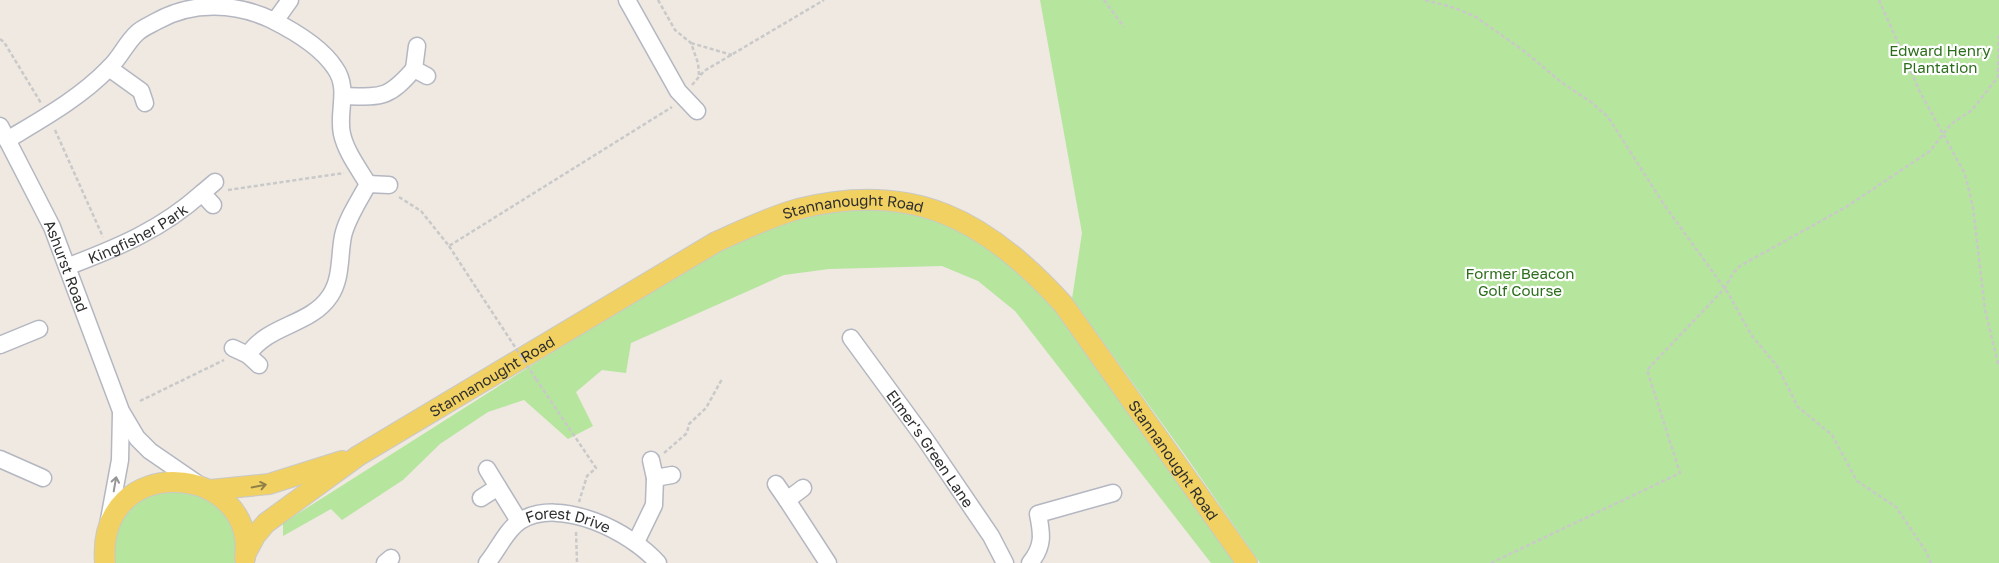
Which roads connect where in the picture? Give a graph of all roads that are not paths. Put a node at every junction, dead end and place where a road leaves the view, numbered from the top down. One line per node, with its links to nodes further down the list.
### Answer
1 (290, 0): 3 (street)
2 (627, 0): 8 (street)
3 (275, 22): 5 (street); 6 (street)
4 (417, 46): 6 (street)
5 (110, 68): 7 (street); 9 (street)
6 (343, 96): 10 (street)
7 (145, 104)
8 (691, 105)
9 (4, 133): 13 (street, Ashurst Road)
10 (364, 178): 11 (street); 17 (street)
11 (389, 185)
12 (213, 205): 13 (street, Kingfisher Park)
13 (69, 266): 18 (street, Ashurst Road)
14 (39, 328): 16 (street)
15 (851, 338): 41 (street, Elmer's Green Lane)
16 (0, 345)
17 (245, 355)
18 (121, 411): 28 (street, Ashurst Road); 35 (street, Ashurst Road, one-way to 18)
19 (358, 456): 28 (main road, Stannanought Road, one-way to 19); 36 (main road, Stannanought Road); 43 (main road, Stannanought Road)
20 (0, 459): 24 (street)
21 (652, 460): 25 (street)
22 (487, 469): 27 (street)
23 (672, 475): 25 (street)
24 (43, 478)
25 (655, 478): 34 (street)
26 (776, 484): 32 (street)
27 (498, 487): 31 (street); 33 (street)
28 (205, 488): 35 (main road, Stannanought Road); 36 (main road)
29 (803, 488): 32 (street)
30 (1113, 493): 42 (street)
31 (480, 498)
32 (786, 500): 37 (street)
33 (519, 521): 34 (street, Forest Drive); 39 (street, Forest Drive)
34 (636, 542): 40 (street, Forest Drive)
35 (105, 547): 38 (main road, Stannanought Road)
36 (245, 558)
37 (824, 562)
38 (94, 563)
39 (487, 563)
40 (658, 563)
41 (1005, 563)
42 (1030, 563)
43 (1247, 563)

